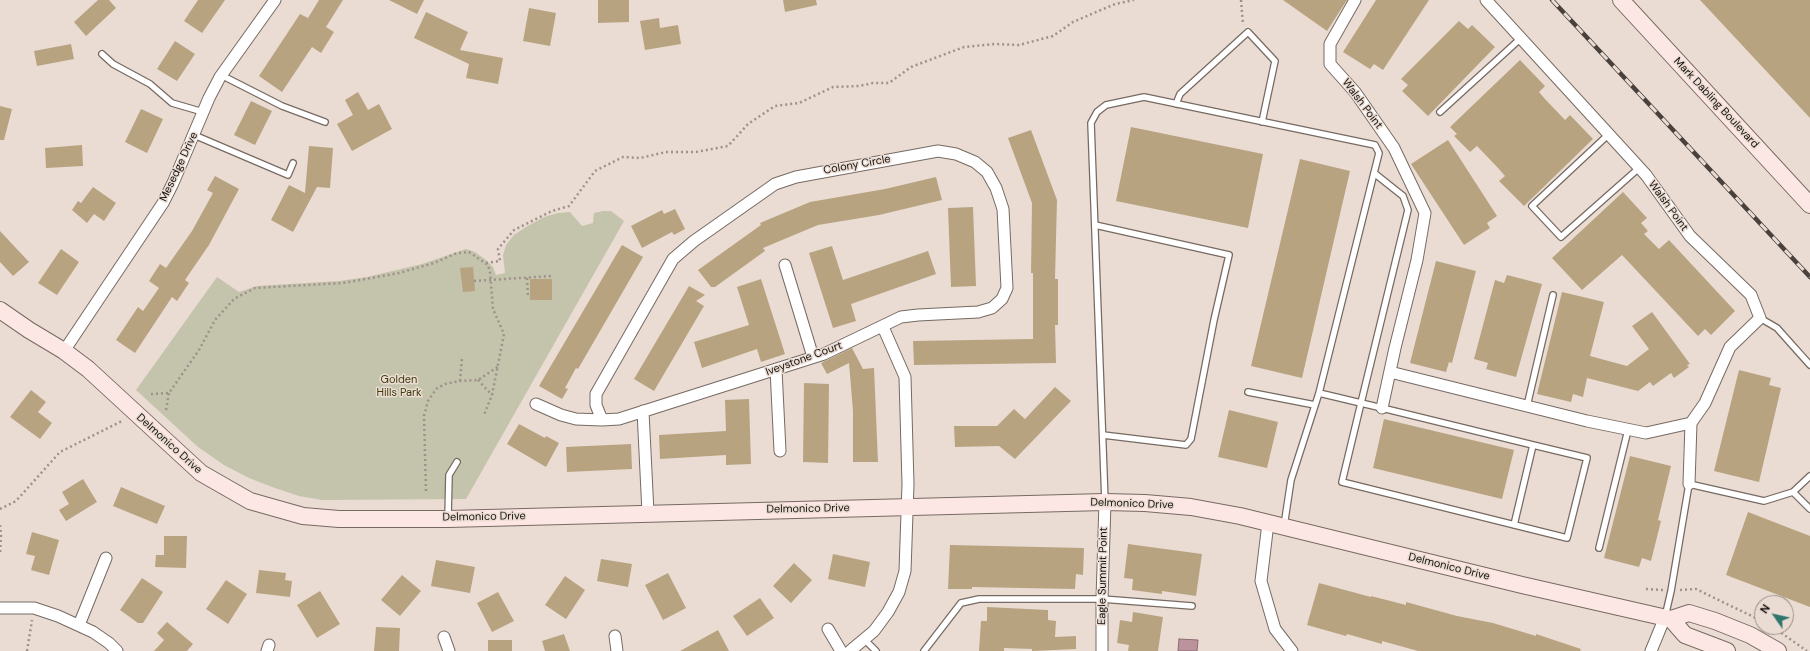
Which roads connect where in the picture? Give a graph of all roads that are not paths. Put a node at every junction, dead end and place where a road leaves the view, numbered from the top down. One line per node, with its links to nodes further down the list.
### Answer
1 (275, 0): 7 (street, Mesedge Drive)
2 (1355, 0): 29 (street, Walsh Point)
3 (1486, 0): 5 (street, Walsh Point)
4 (1621, 0): 18 (street, Mark Dabling Boulevard)
5 (1520, 39): 10 (lane); 13 (street, Walsh Point)
6 (102, 54): 9 (lane)
7 (221, 75): 9 (street, Mesedge Drive); 11 (lane)
8 (1176, 104): 12 (lane); 12 (lane); 19 (lane)
9 (203, 112): 14 (street, Mesedge Drive)
10 (1440, 112)
11 (325, 122)
12 (1262, 122): 17 (lane)
13 (1609, 134): 16 (street, Walsh Point); 16 (lane)
14 (194, 135): 15 (lane); 25 (street, Mesedge Drive)
15 (293, 163)
16 (1639, 168): 23 (street, Walsh Point)
17 (1374, 173): 31 (lane); 32 (lane)
18 (1810, 205)
19 (1095, 225): 41 (lane); 41 (lane)
20 (785, 265): 26 (street)
21 (1553, 295): 35 (lane)
22 (0, 310): 25 (street, Delmonico Drive)
23 (1760, 318): 27 (lane); 39 (street)
24 (884, 326): 26 (street, Iveystone Court); 38 (street, Colony Circle); 49 (street)
25 (64, 351): 52 (street, Delmonico Drive)
26 (813, 357): 28 (street, Iveystone Court)
27 (1810, 365)
28 (776, 369): 37 (street, Iveystone Court); 43 (street)
29 (1390, 372): 35 (street); 36 (street, Walsh Point)
30 (1248, 392): 34 (lane)
31 (1319, 393): 32 (lane); 34 (lane)
32 (1361, 403): 36 (lane); 54 (lane)
33 (536, 404): 38 (street, Iveystone Court)
34 (1315, 405): 55 (lane)
35 (1527, 406): 40 (street)
36 (1382, 408): 42 (lane)
37 (643, 410): 38 (street, Iveystone Court); 51 (street)
38 (602, 420)
39 (1690, 423): 40 (street); 46 (street)
40 (1628, 430): 56 (lane)
41 (1102, 435): 48 (lane)
42 (1533, 444): 54 (lane); 54 (lane)
43 (780, 451)
44 (457, 462): 52 (lane)
45 (1810, 476): 47 (lane)
46 (1689, 484): 47 (lane); 61 (lane)
47 (1794, 492): 50 (lane)
48 (1105, 502): 49 (street, Delmonico Drive); 53 (street, Delmonico Drive); 58 (street, Eagle Summit Point)
49 (907, 507): 51 (street, Delmonico Drive); 66 (street)
50 (1810, 509)
51 (648, 513): 52 (street, Delmonico Drive)
52 (448, 518)
53 (1268, 523): 55 (street, Delmonico Drive); 75 (street)
54 (1514, 525)
55 (1284, 526): 61 (street, Delmonico Drive)
56 (1599, 548)
57 (106, 558): 62 (street)
58 (1102, 599): 59 (lane); 67 (lane); 74 (street, Eagle Summit Point)
59 (1192, 606)
60 (0, 608): 62 (street)
61 (1668, 618): 76 (street); 77 (street); 78 (street)
62 (79, 625): 68 (street)
63 (828, 629): 71 (street)
64 (615, 636): 70 (street)
65 (444, 637): 69 (street)
66 (864, 640): 72 (street); 73 (lane)
67 (927, 650)
68 (117, 651)
69 (449, 651)
70 (617, 651)
71 (841, 651)
72 (850, 651)
73 (876, 651)
74 (1102, 651)
75 (1292, 651)
76 (1650, 651)
77 (1726, 651)
78 (1778, 651)

